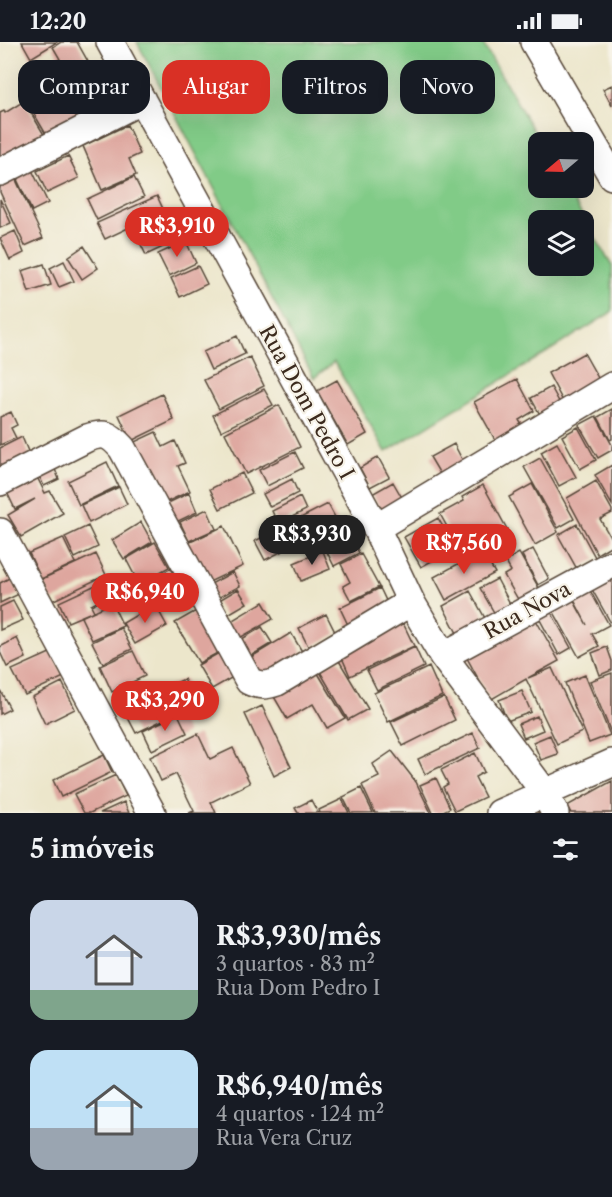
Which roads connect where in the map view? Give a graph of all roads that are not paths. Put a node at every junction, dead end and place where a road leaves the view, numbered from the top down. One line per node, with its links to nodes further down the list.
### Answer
1 (110, 42): 3 (street, Rua Dom Pedro I)
2 (534, 42): 7 (street)
3 (120, 60)
4 (114, 114): 6 (street)
5 (150, 114): 10 (street, Rua Dom Pedro I)
6 (0, 172)
7 (612, 176)
8 (612, 386): 10 (street)
9 (0, 482): 13 (street)
10 (376, 528): 13 (street, Rua Dom Pedro I)
11 (0, 532): 17 (street)
12 (612, 564): 14 (street, Rua Nova)
13 (411, 602): 14 (street, Rua Dom Pedro I)
14 (443, 656): 16 (street, Rua Dom Pedro I)
15 (612, 763): 16 (street)
16 (550, 803): 18 (street)
17 (152, 813)
18 (500, 813)

